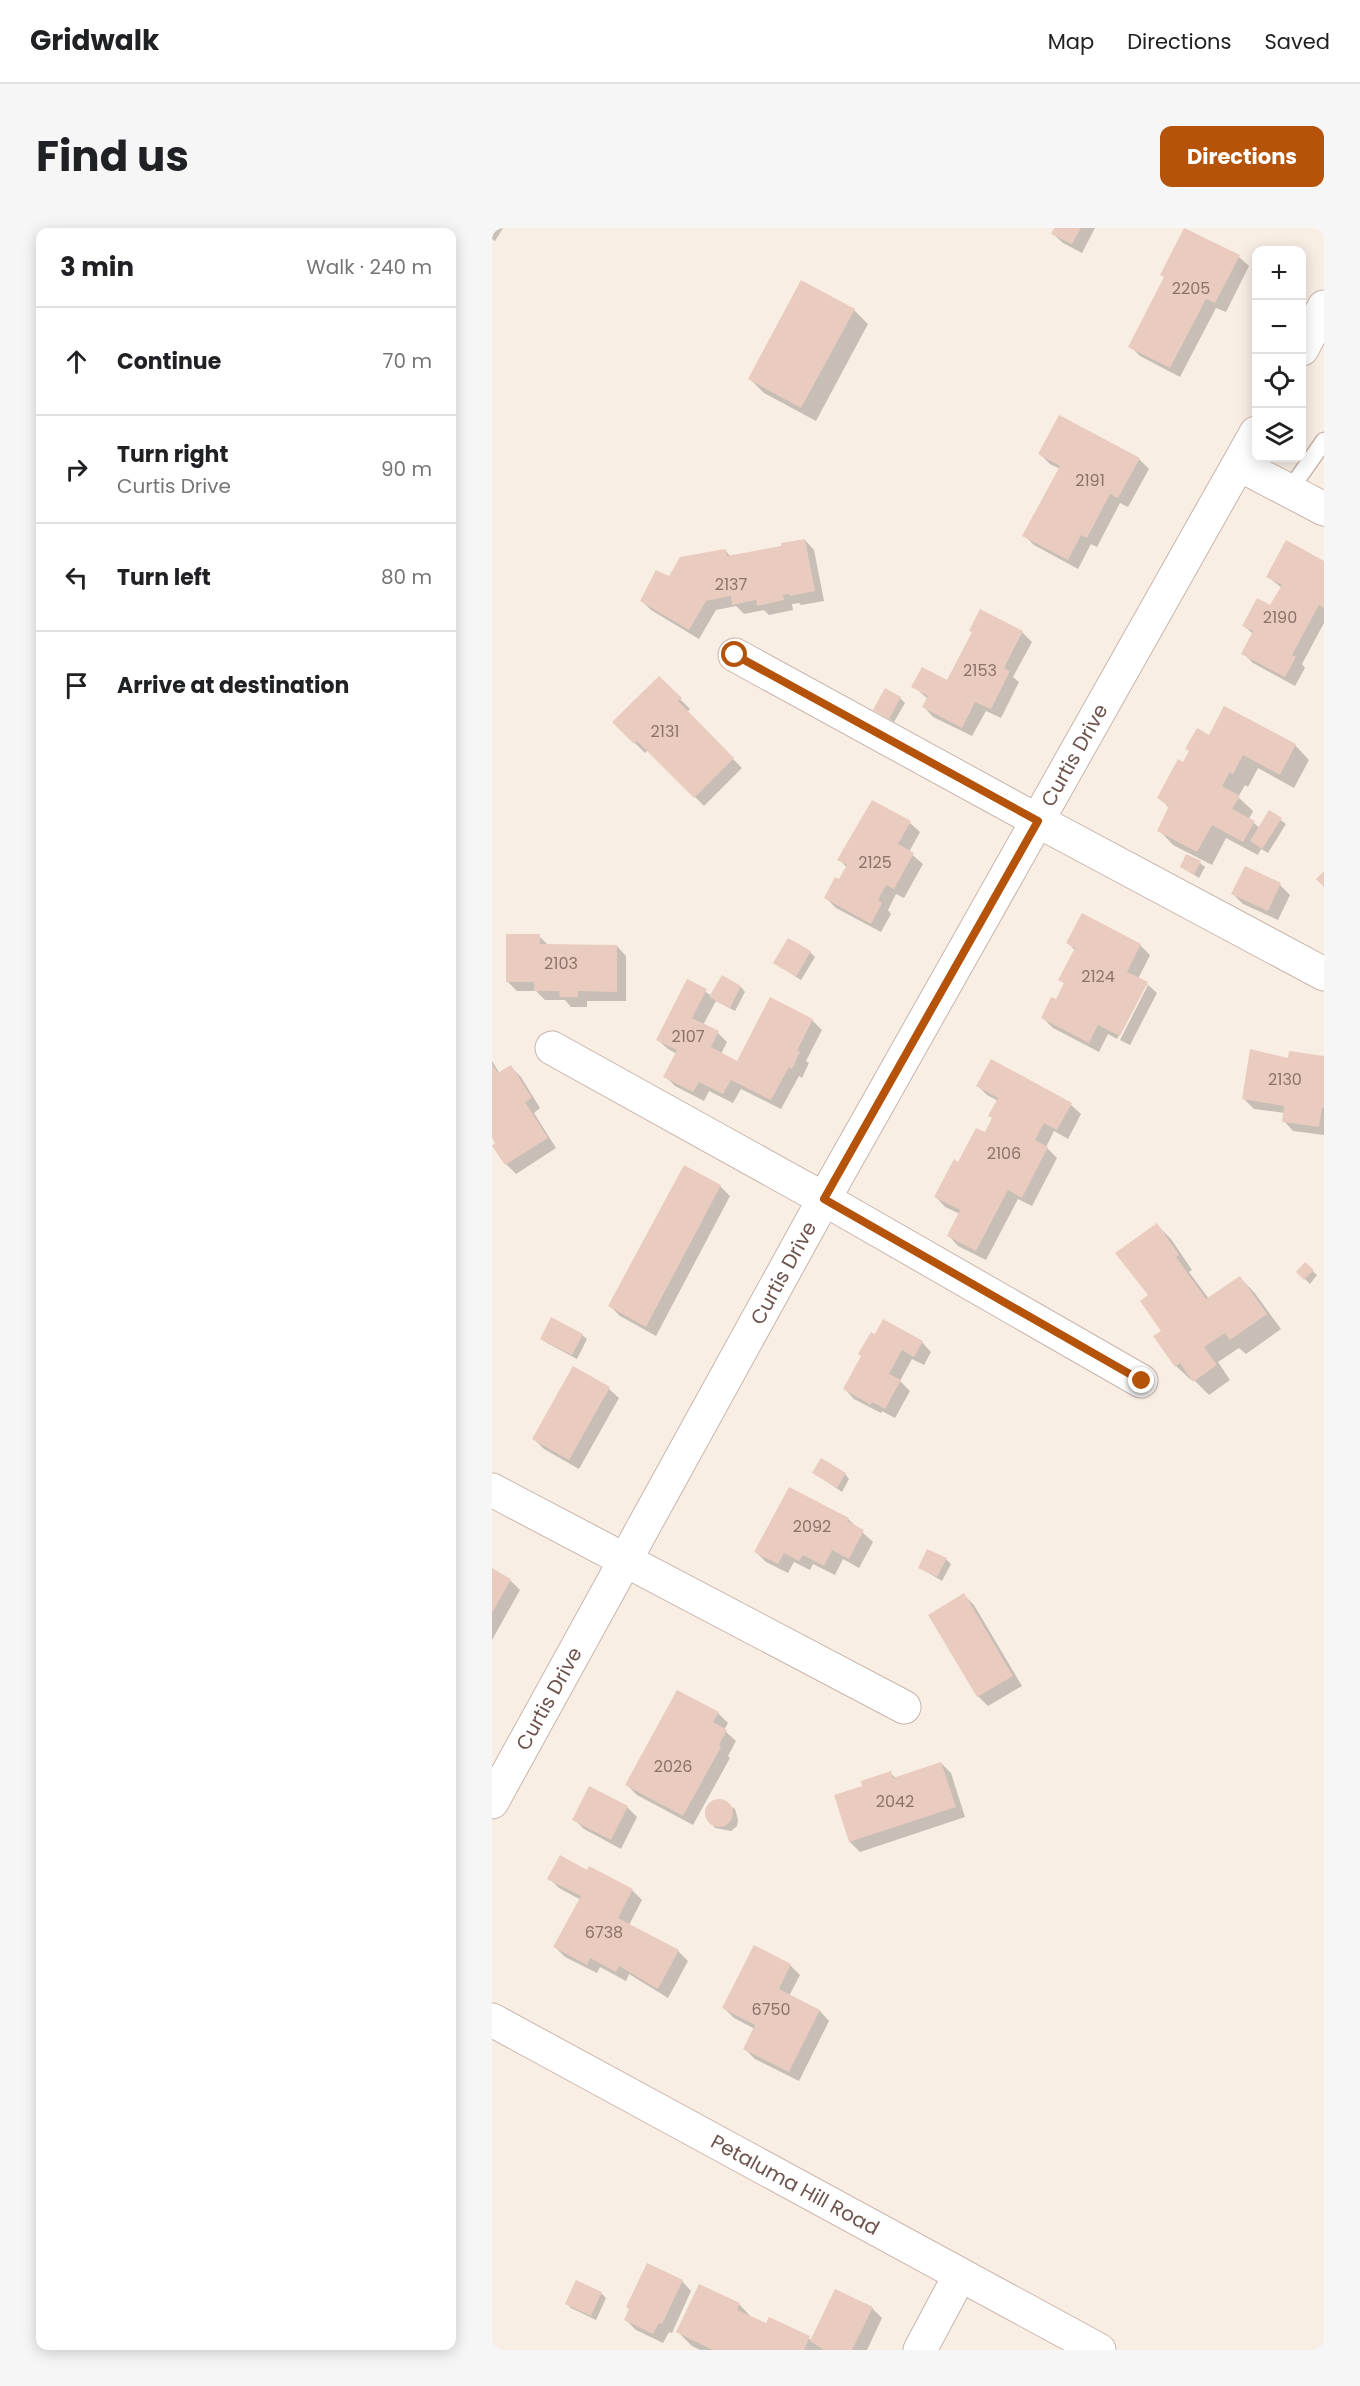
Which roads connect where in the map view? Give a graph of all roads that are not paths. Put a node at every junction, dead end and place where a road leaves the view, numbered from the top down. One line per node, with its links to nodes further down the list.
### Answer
1 (1324, 307): 2 (street)
2 (1306, 341)
3 (1324, 441): 6 (lane)
4 (1252, 442): 5 (street, Curtis Drive)
5 (1240, 465): 6 (street); 9 (street, Curtis Drive)
6 (1289, 491): 7 (street)
7 (1324, 509)
8 (735, 655): 9 (street)
9 (1038, 821): 10 (street); 12 (street, Curtis Drive)
10 (1324, 974)
11 (552, 1048): 12 (street)
12 (824, 1199): 13 (street); 15 (street, Curtis Drive)
13 (1142, 1381)
14 (492, 1490): 15 (street)
15 (625, 1560): 16 (street); 17 (street, Curtis Drive)
16 (904, 1707)
17 (492, 1802)
18 (492, 2020): 19 (street, Petaluma Hill Road)
19 (960, 2275): 20 (street); 21 (street, Petaluma Hill Road)
20 (920, 2350)
21 (1099, 2350)

